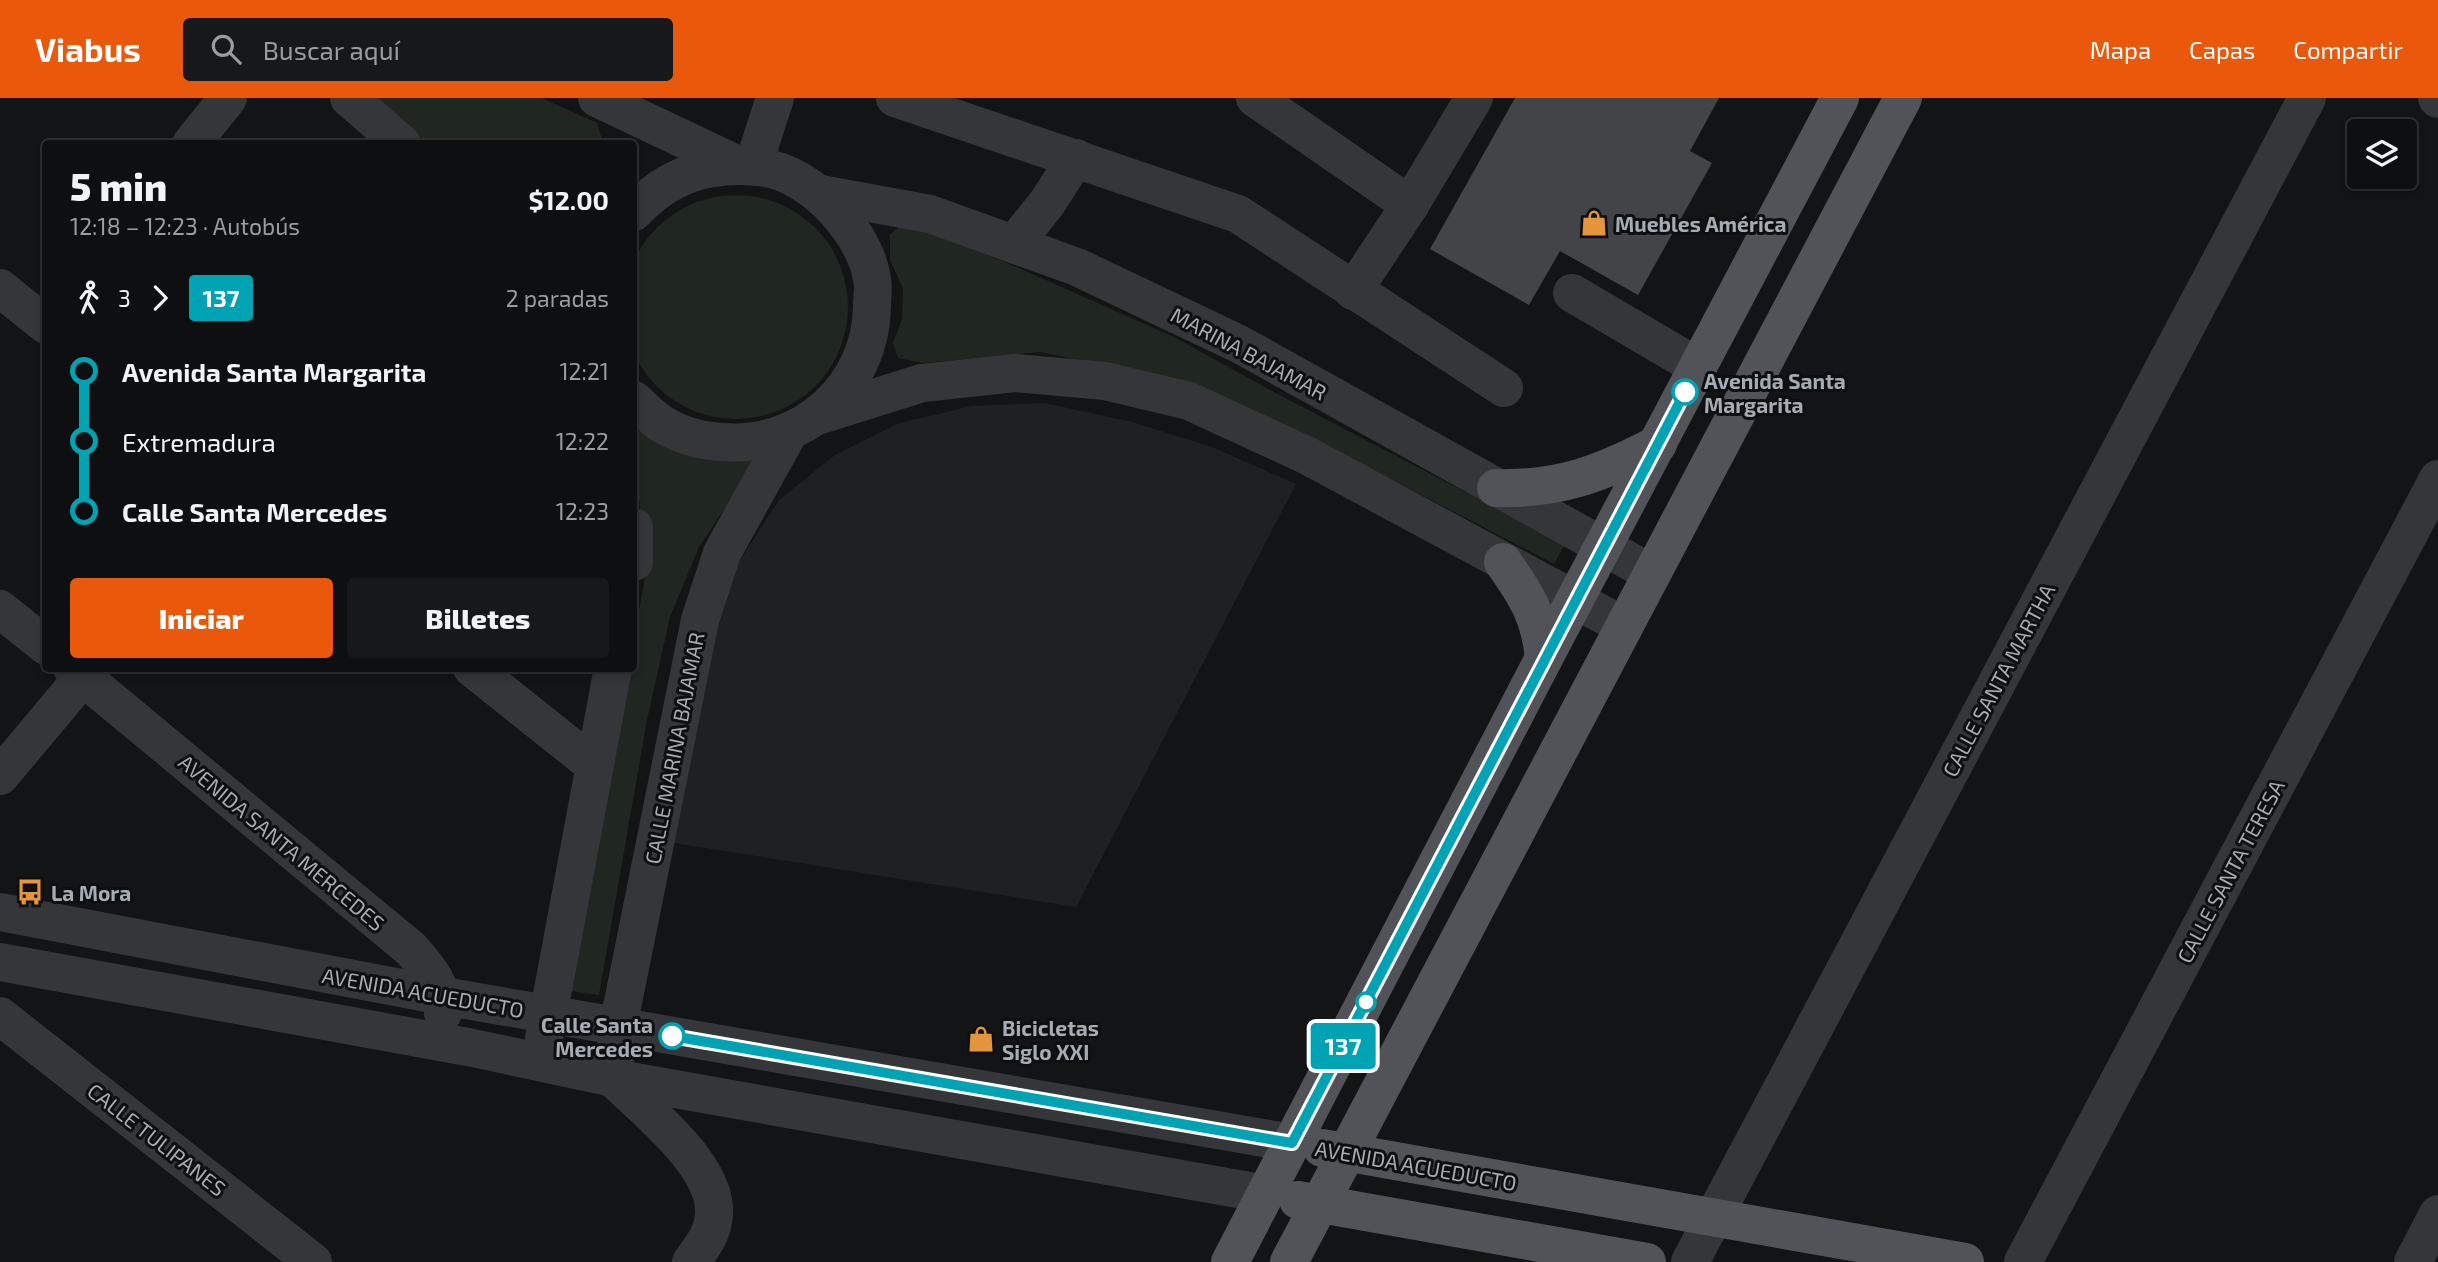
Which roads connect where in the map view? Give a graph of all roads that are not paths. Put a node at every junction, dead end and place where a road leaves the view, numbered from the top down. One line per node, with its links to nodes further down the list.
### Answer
1 (228, 98): 12 (street)
2 (349, 98): 13 (street)
3 (597, 98): 11 (street)
4 (775, 98): 15 (street)
5 (895, 98): 14 (street)
6 (1255, 98): 17 (street)
7 (1474, 98): 17 (street)
8 (1840, 98): 24 (main road)
9 (1902, 98): 33 (main road)
10 (2306, 98): 58 (street, CALLE SANTA MARTHA)
11 (642, 107): 15 (street)
12 (194, 140)
13 (397, 140)
14 (1076, 158): 19 (street); 21 (street)
15 (746, 165): 16 (street); 18 (street)
16 (821, 194): 19 (street, MARINA BAJAMAR); 27 (street, CALLE MARINA BAJAMAR)
17 (1410, 205): 21 (street)
18 (637, 209)
19 (1031, 250): 30 (street, MARINA BAJAMAR)
20 (0, 288): 23 (street)
21 (1353, 291): 25 (street)
22 (1572, 293): 24 (street)
23 (42, 322)
24 (1698, 367): 28 (main road)
25 (1504, 388)
26 (637, 403): 27 (street)
27 (804, 425): 32 (street); 49 (street, CALLE MARINA BAJAMAR)
28 (1658, 444): 30 (main road); 31 (main road)
29 (2438, 479): 66 (street, CALLE SANTA TERESA)
30 (1496, 488): 31 (street, MARINA BAJAMAR)
31 (1603, 547): 33 (street, MARINA BAJAMAR); 34 (main road)
32 (1503, 562): 34 (street); 38 (main road)
33 (1651, 573): 36 (main road)
34 (1575, 601): 36 (street); 38 (main road)
35 (0, 609): 37 (street)
36 (1624, 626): 54 (main road)
37 (42, 643)
38 (1544, 658): 53 (main road)
39 (477, 672): 42 (street)
40 (612, 672): 42 (street)
41 (78, 673): 43 (street); 46 (street, AVENIDA SANTA MERCEDES)
42 (594, 766): 47 (street)
43 (0, 776)
44 (0, 912): 46 (street, AVENIDA ACUEDUCTO)
45 (0, 962): 50 (street)
46 (443, 996): 47 (street, AVENIDA ACUEDUCTO); 50 (street, AVENIDA SANTA MERCEDES)
47 (547, 1014): 49 (street, AVENIDA ACUEDUCTO); 51 (street)
48 (0, 1016): 60 (street, CALLE TULIPANES)
49 (618, 1027): 52 (street, CALLE MARINA BAJAMAR); 53 (street, AVENIDA ACUEDUCTO)
50 (443, 1043): 51 (street)
51 (541, 1062): 52 (street)
52 (613, 1078): 55 (street); 59 (street)
53 (1292, 1143): 54 (main road, AVENIDA ACUEDUCTO); 55 (main road)
54 (1346, 1152): 56 (main road); 58 (main road, AVENIDA ACUEDUCTO)
55 (1266, 1194): 56 (main road); 61 (main road)
56 (1320, 1204): 62 (main road); 63 (main road)
57 (2438, 1214): 67 (street)
58 (1714, 1218): 64 (street, CALLE SANTA MARTHA); 65 (main road, AVENIDA ACUEDUCTO)
59 (699, 1251)
60 (313, 1262)
61 (1230, 1262)
62 (1289, 1262)
63 (1647, 1262)
64 (1690, 1262)
65 (1965, 1262)
66 (2023, 1262)
67 (2413, 1262)

